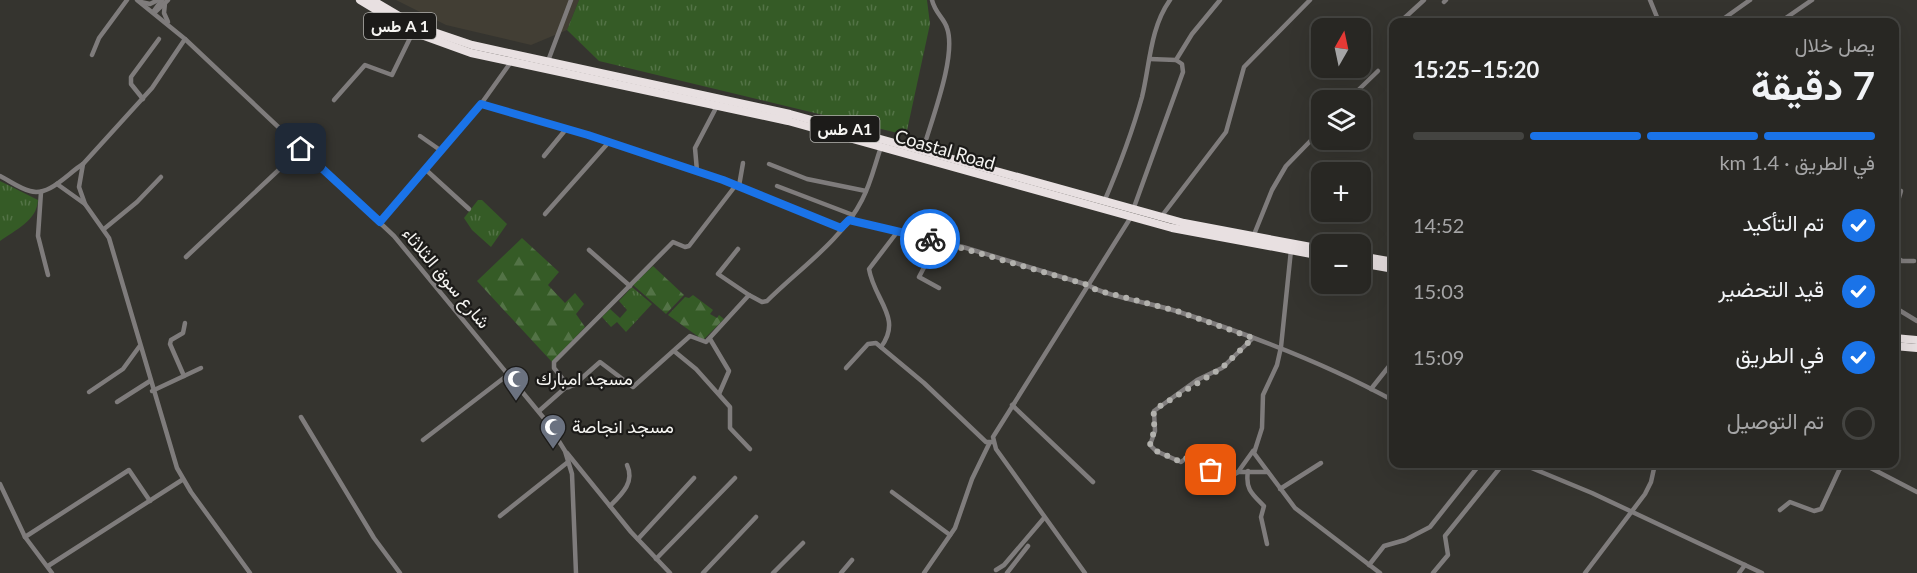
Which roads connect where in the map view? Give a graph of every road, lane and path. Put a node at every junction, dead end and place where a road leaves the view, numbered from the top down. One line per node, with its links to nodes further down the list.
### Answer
1 (127, 0): 24 (street)
2 (137, 0): 14 (street); 15 (street, شارع سوق الثلاثاء)
3 (360, 0): 21 (highway, Coastal Road / طس A 1)
4 (372, 0): 27 (highway, Coastal Road / طس A1)
5 (571, 0): 27 (street)
6 (932, 0): 43 (street)
7 (1170, 0): 25 (street)
8 (1220, 0): 26 (street)
9 (1310, 0): 65 (street)
10 (1424, 0): 16 (street)
11 (1650, 0): 17 (street)
12 (1750, 0): 18 (street)
13 (1812, 0): 19 (street)
14 (163, 1): 15 (street); 20 (street)
15 (153, 13): 20 (street, شارع سوق الثلاثاء)
16 (1404, 18)
17 (1657, 18)
18 (1725, 18)
19 (1786, 18)
20 (174, 29): 23 (street, شارع سوق الثلاثاء)
21 (413, 33): 28 (highway, Coastal Road / طس A 1); 33 (street)
22 (159, 39): 32 (street)
23 (184, 39): 32 (street); 41 (street, شارع سوق الثلاثاء)
24 (92, 56)
25 (1150, 59): 26 (street); 60 (street)
26 (1176, 60): 63 (street)
27 (548, 61): 30 (highway, Coastal Road / طس A1)
28 (512, 62): 30 (highway, Coastal Road / طس A 1); 34 (street)
29 (1378, 71): 31 (street)
30 (583, 73): 35 (highway, Coastal Road / طس A 1); 43 (highway, Coastal Road / طس A1)
31 (1358, 90)
32 (143, 99): 46 (street)
33 (334, 100)
34 (481, 104): 36 (street); 42 (street)
35 (717, 106): 40 (highway, Coastal Road / طس A 1); 49 (street)
36 (567, 128): 39 (street); 44 (street)
37 (420, 136): 42 (street)
38 (1311, 140): 71 (street)
39 (609, 142): 49 (street); 64 (street)
40 (881, 147): 55 (highway, Coastal Road / طس A 1); 56 (street)
41 (301, 149): 67 (street, شارع سوق الثلاثاء); 78 (street)
42 (440, 150): 48 (street)
43 (923, 150): 55 (highway, Coastal Road / طس A1)
44 (544, 156)
45 (743, 163): 53 (street)
46 (82, 164): 52 (street); 61 (street)
47 (769, 164): 56 (street)
48 (425, 169): 62 (street); 67 (street)
49 (697, 171): 53 (street)
50 (0, 176): 58 (street)
51 (161, 177): 69 (street)
52 (57, 184): 58 (street); 61 (street)
53 (738, 185): 68 (street); 87 (street)
54 (777, 186): 66 (street)
55 (1048, 190): 60 (highway, Coastal Road / طس A1); 63 (highway, Coastal Road / طس A 1)
56 (866, 191): 66 (street)
57 (1901, 191): 59 (street)
58 (41, 192): 85 (street)
59 (1899, 198)
60 (1104, 202): 63 (highway, Coastal Road / طس A1)
61 (85, 204): 69 (street)
62 (469, 209)
63 (1132, 213): 65 (highway, Coastal Road / طس A1); 76 (highway, Coastal Road / طس A 1); 86 (street)
64 (545, 214)
65 (1161, 217): 71 (highway, Coastal Road / طس A1)
66 (851, 218): 68 (street); 70 (street)
67 (380, 222): 106 (street, شارع سوق الثلاثاء)
68 (841, 228): 89 (street)
69 (104, 229): 98 (street)
70 (898, 231): 72 (street); 99 (street)
71 (1253, 237): 73 (highway, Coastal Road / طس A1)
72 (938, 241): 86 (street); 88 (street)
73 (1311, 247)
74 (738, 249): 89 (street)
75 (589, 250): 87 (street)
76 (1291, 250): 77 (highway, Coastal Road / طس A 1); 100 (street)
77 (1311, 254)
78 (186, 257)
79 (1371, 258): 81 (highway)
80 (1899, 259): 82 (street)
81 (1389, 261)
82 (1914, 261)
83 (1371, 265): 84 (highway)
84 (1389, 268)
85 (48, 275)
86 (1088, 285): 93 (street); 116 (street)
87 (630, 286): 109 (street)
88 (939, 288)
89 (749, 295): 95 (street)
90 (1899, 310): 91 (street)
91 (1917, 321)
92 (185, 323): 107 (street)
93 (1253, 338): 100 (street); 134 (street)
94 (1899, 338): 96 (highway)
95 (710, 339): 102 (street); 113 (street)
96 (1917, 340)
97 (1899, 346): 101 (highway)
98 (139, 347): 108 (street); 112 (street)
99 (881, 347): 105 (street); 120 (street)
100 (1281, 347): 110 (street); 123 (street)
101 (1917, 348)
102 (674, 351): 109 (street); 113 (street)
103 (1389, 366): 110 (street)
104 (201, 368): 107 (street)
105 (846, 368)
106 (509, 374): 117 (street, شارع سوق الثلاثاء); 119 (street)
107 (184, 376): 111 (street)
108 (150, 381): 111 (street); 115 (street)
109 (569, 387): 117 (street)
110 (1371, 389): 114 (street)
111 (153, 391): 138 (street)
112 (89, 392)
113 (719, 394): 121 (street)
114 (1389, 398)
115 (117, 402)
116 (1012, 405): 120 (street); 140 (street)
117 (539, 411): 122 (street, شارع سوق الثلاثاء)
118 (301, 417): 165 (street)
119 (423, 440)
120 (991, 443): 150 (street); 151 (street)
121 (750, 449)
122 (565, 451): 124 (street, شارع سوق الثلاثاء); 145 (street)
123 (1253, 451): 134 (street); 135 (street)
124 (568, 462): 148 (street); 166 (street, شارع سوق الثلاثاء)
125 (1321, 463): 141 (street)
126 (627, 465): 145 (street)
127 (1477, 468): 159 (street)
128 (1500, 468): 175 (street)
129 (1531, 468): 147 (street)
130 (1654, 468): 147 (street)
131 (1840, 468): 146 (street)
132 (1871, 468): 143 (street)
133 (1248, 471): 134 (street); 135 (street); 155 (street)
134 (1238, 472)
135 (1268, 472): 141 (street)
136 (694, 478): 153 (street)
137 (735, 478): 157 (street)
138 (182, 480): 144 (street); 164 (street)
139 (0, 483): 152 (street)
140 (1093, 483)
141 (1280, 489): 159 (street)
142 (892, 492): 151 (street)
143 (1917, 492)
144 (150, 501): 152 (street); 161 (street)
145 (610, 506): 153 (street)
146 (1780, 510)
147 (1632, 511): 160 (street); 176 (street)
148 (500, 516)
149 (756, 517): 168 (street)
150 (1044, 518): 162 (street); 173 (street)
151 (950, 535): 171 (street)
152 (25, 537): 161 (street)
153 (638, 539): 157 (street)
154 (803, 543): 169 (street)
155 (1267, 544)
156 (1028, 546): 172 (street)
157 (656, 559): 167 (street)
158 (852, 560): 170 (street)
159 (1370, 565): 174 (street)
160 (1745, 565): 177 (street); 178 (street)
161 (48, 566): 163 (street)
162 (996, 570)
163 (52, 573)
164 (250, 573)
165 (400, 573)
166 (576, 573)
167 (670, 573)
168 (703, 573)
169 (773, 573)
170 (841, 573)
171 (924, 573)
172 (1007, 573)
173 (1085, 573)
174 (1380, 573)
175 (1432, 573)
176 (1585, 573)
177 (1739, 573)
178 (1762, 573)

